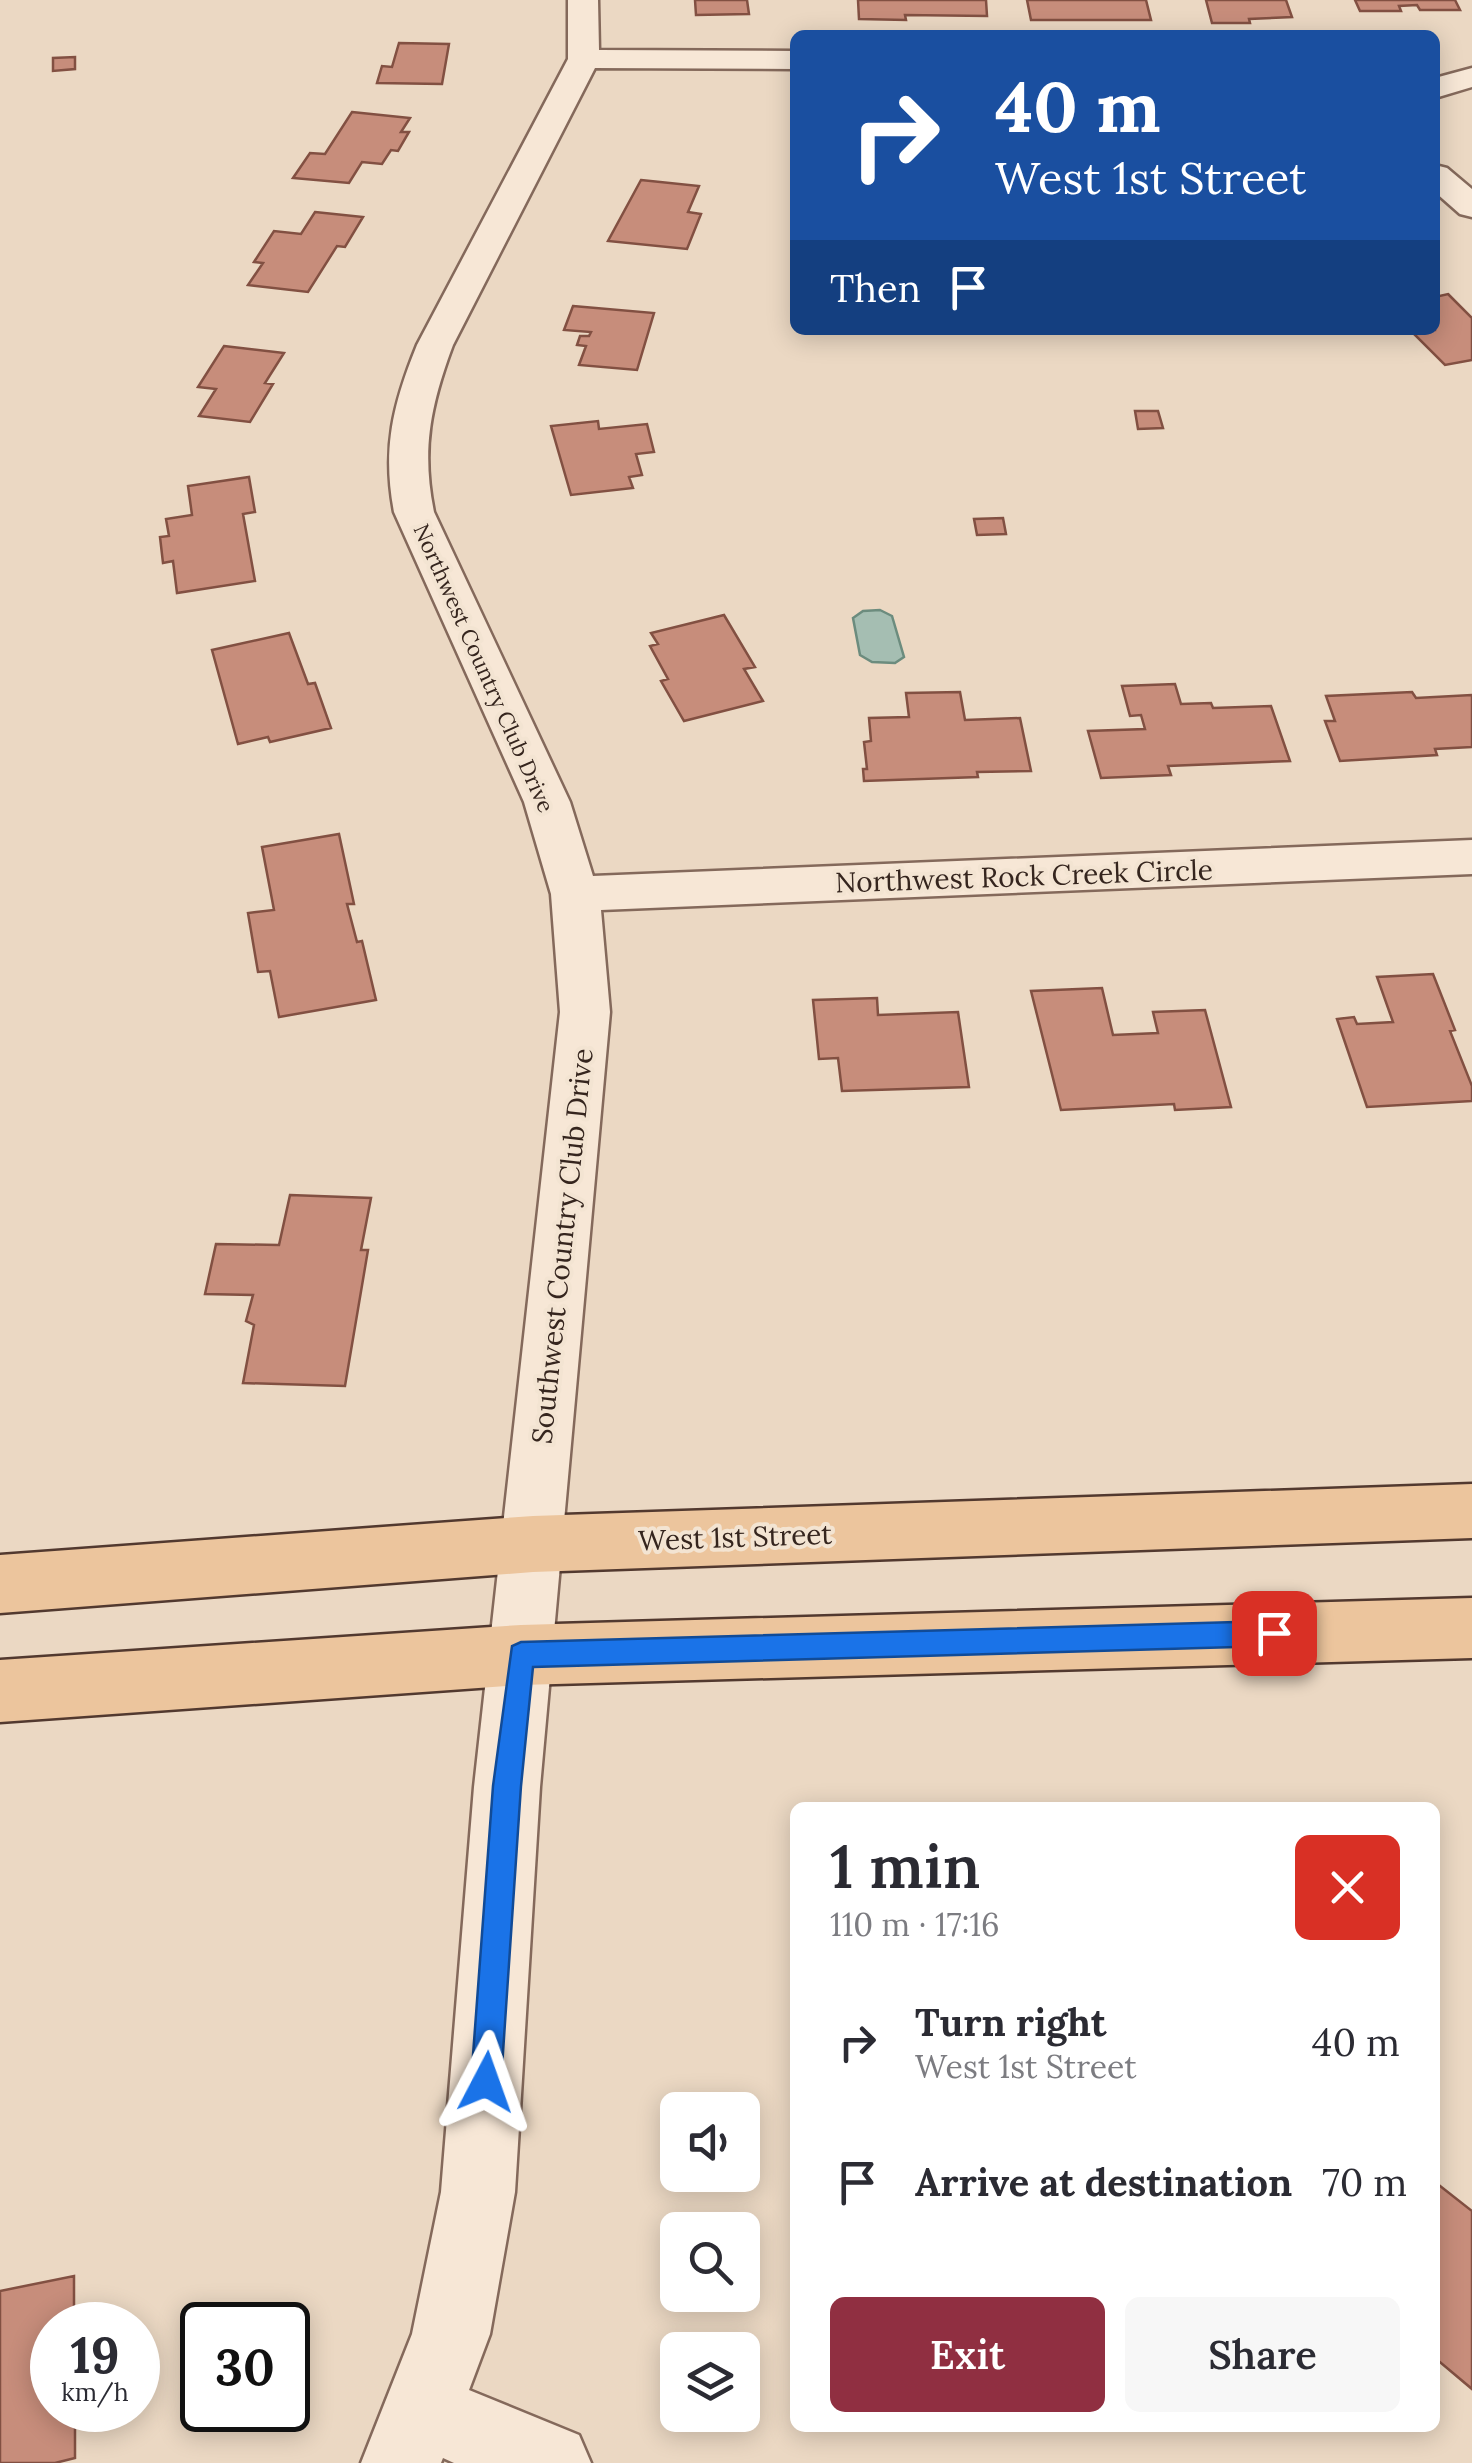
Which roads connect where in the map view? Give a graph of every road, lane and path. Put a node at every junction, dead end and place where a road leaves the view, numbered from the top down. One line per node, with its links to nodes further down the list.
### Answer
1 (583, 0): 2 (street, Northwest Country Club Drive)
2 (584, 58): 3 (street); 9 (street, Northwest Country Club Drive)
3 (790, 60)
4 (1472, 77): 5 (street)
5 (1440, 87)
6 (1440, 179): 7 (street)
7 (1472, 207)
8 (1472, 858): 9 (street, Northwest Rock Creek Circle)
9 (575, 894): 12 (street, Southwest Country Club Drive)
10 (1472, 1511): 12 (main road, West 1st Street)
11 (0, 1584): 12 (main road, West 1st Street)
12 (527, 1599): 13 (main road, West 1st Street); 14 (main road, West 1st Street); 15 (street, Southwest Country Club Drive)
13 (1472, 1628)
14 (0, 1691)
15 (411, 2437): 16 (street)
16 (551, 2463)

